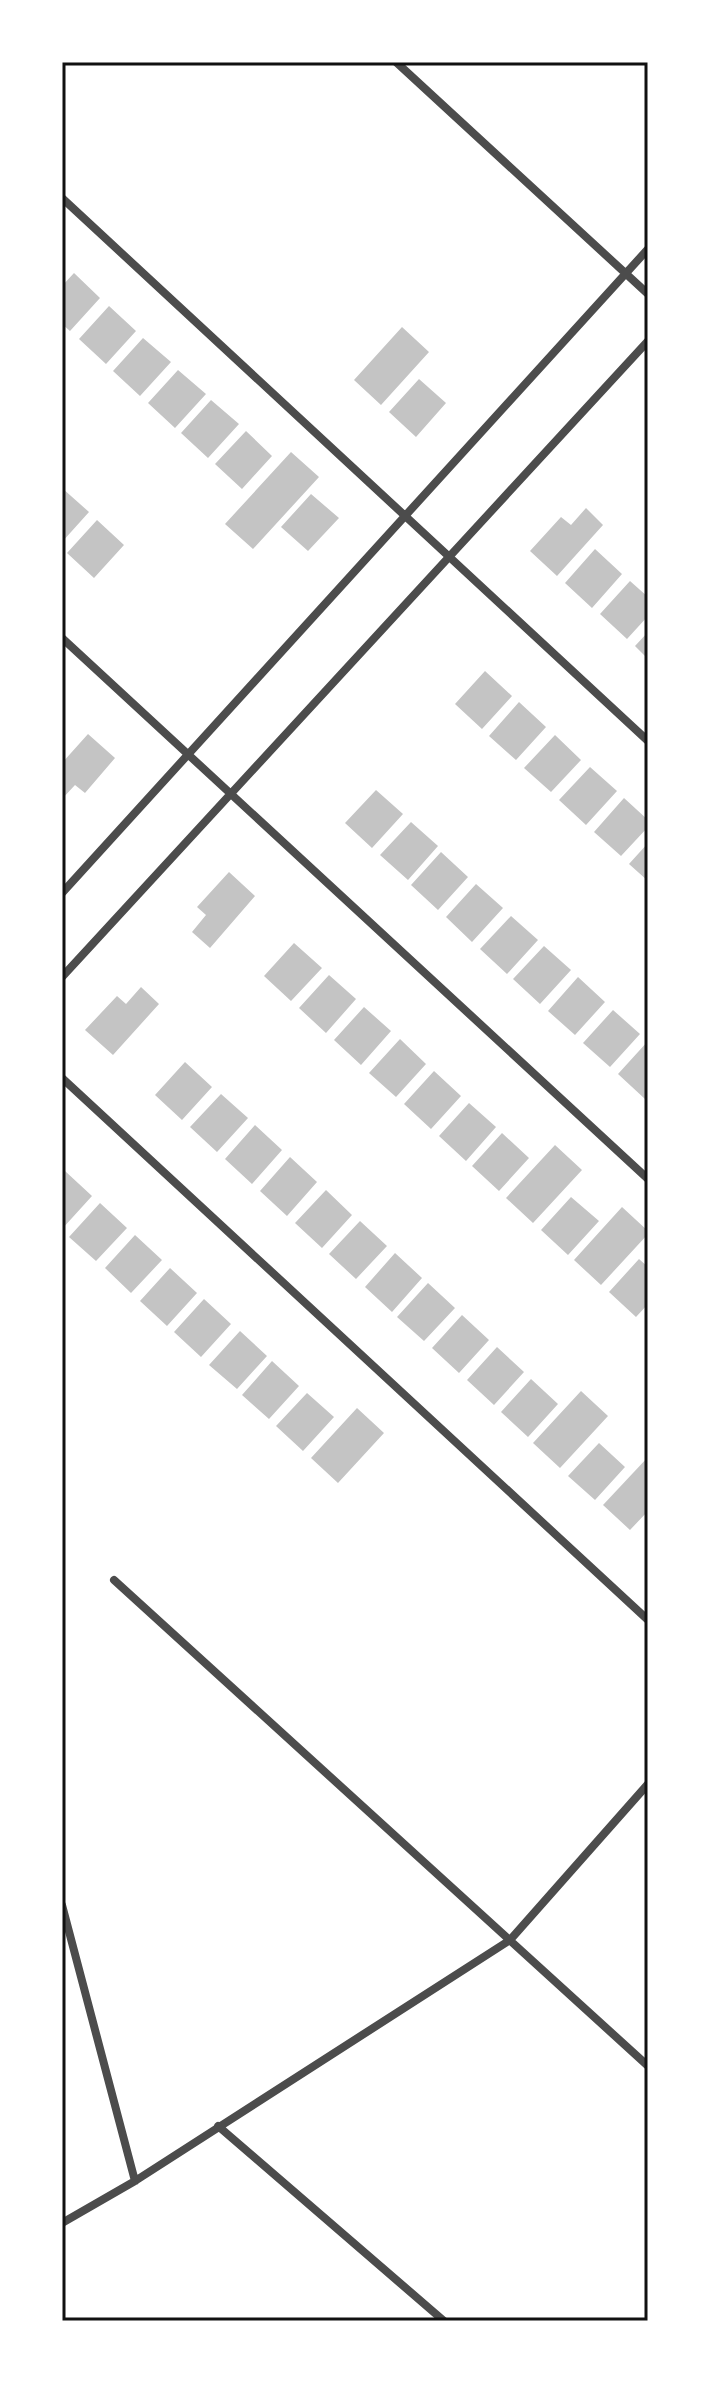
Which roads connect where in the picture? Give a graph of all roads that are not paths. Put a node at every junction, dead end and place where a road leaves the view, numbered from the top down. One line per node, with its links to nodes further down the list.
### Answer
1 (396, 62): 4 (street)
2 (62, 198): 7 (street)
3 (648, 249): 4 (street)
4 (626, 274): 5 (street); 7 (street)
5 (648, 294)
6 (648, 341): 8 (street)
7 (405, 516): 8 (street); 11 (street)
8 (449, 557): 10 (street); 12 (street)
9 (62, 638): 11 (street)
10 (648, 741)
11 (188, 754): 12 (street); 13 (street)
12 (231, 794): 14 (street); 16 (street)
13 (62, 893)
14 (62, 977)
15 (62, 1078): 18 (street)
16 (648, 1179)
17 (114, 1580): 21 (street)
18 (648, 1620)
19 (648, 1784): 21 (street)
20 (62, 1905): 24 (street)
21 (510, 1940): 22 (street); 23 (street)
22 (648, 2066)
23 (218, 2126): 24 (street); 26 (street)
24 (135, 2181): 25 (street)
25 (62, 2223)
26 (444, 2321)

